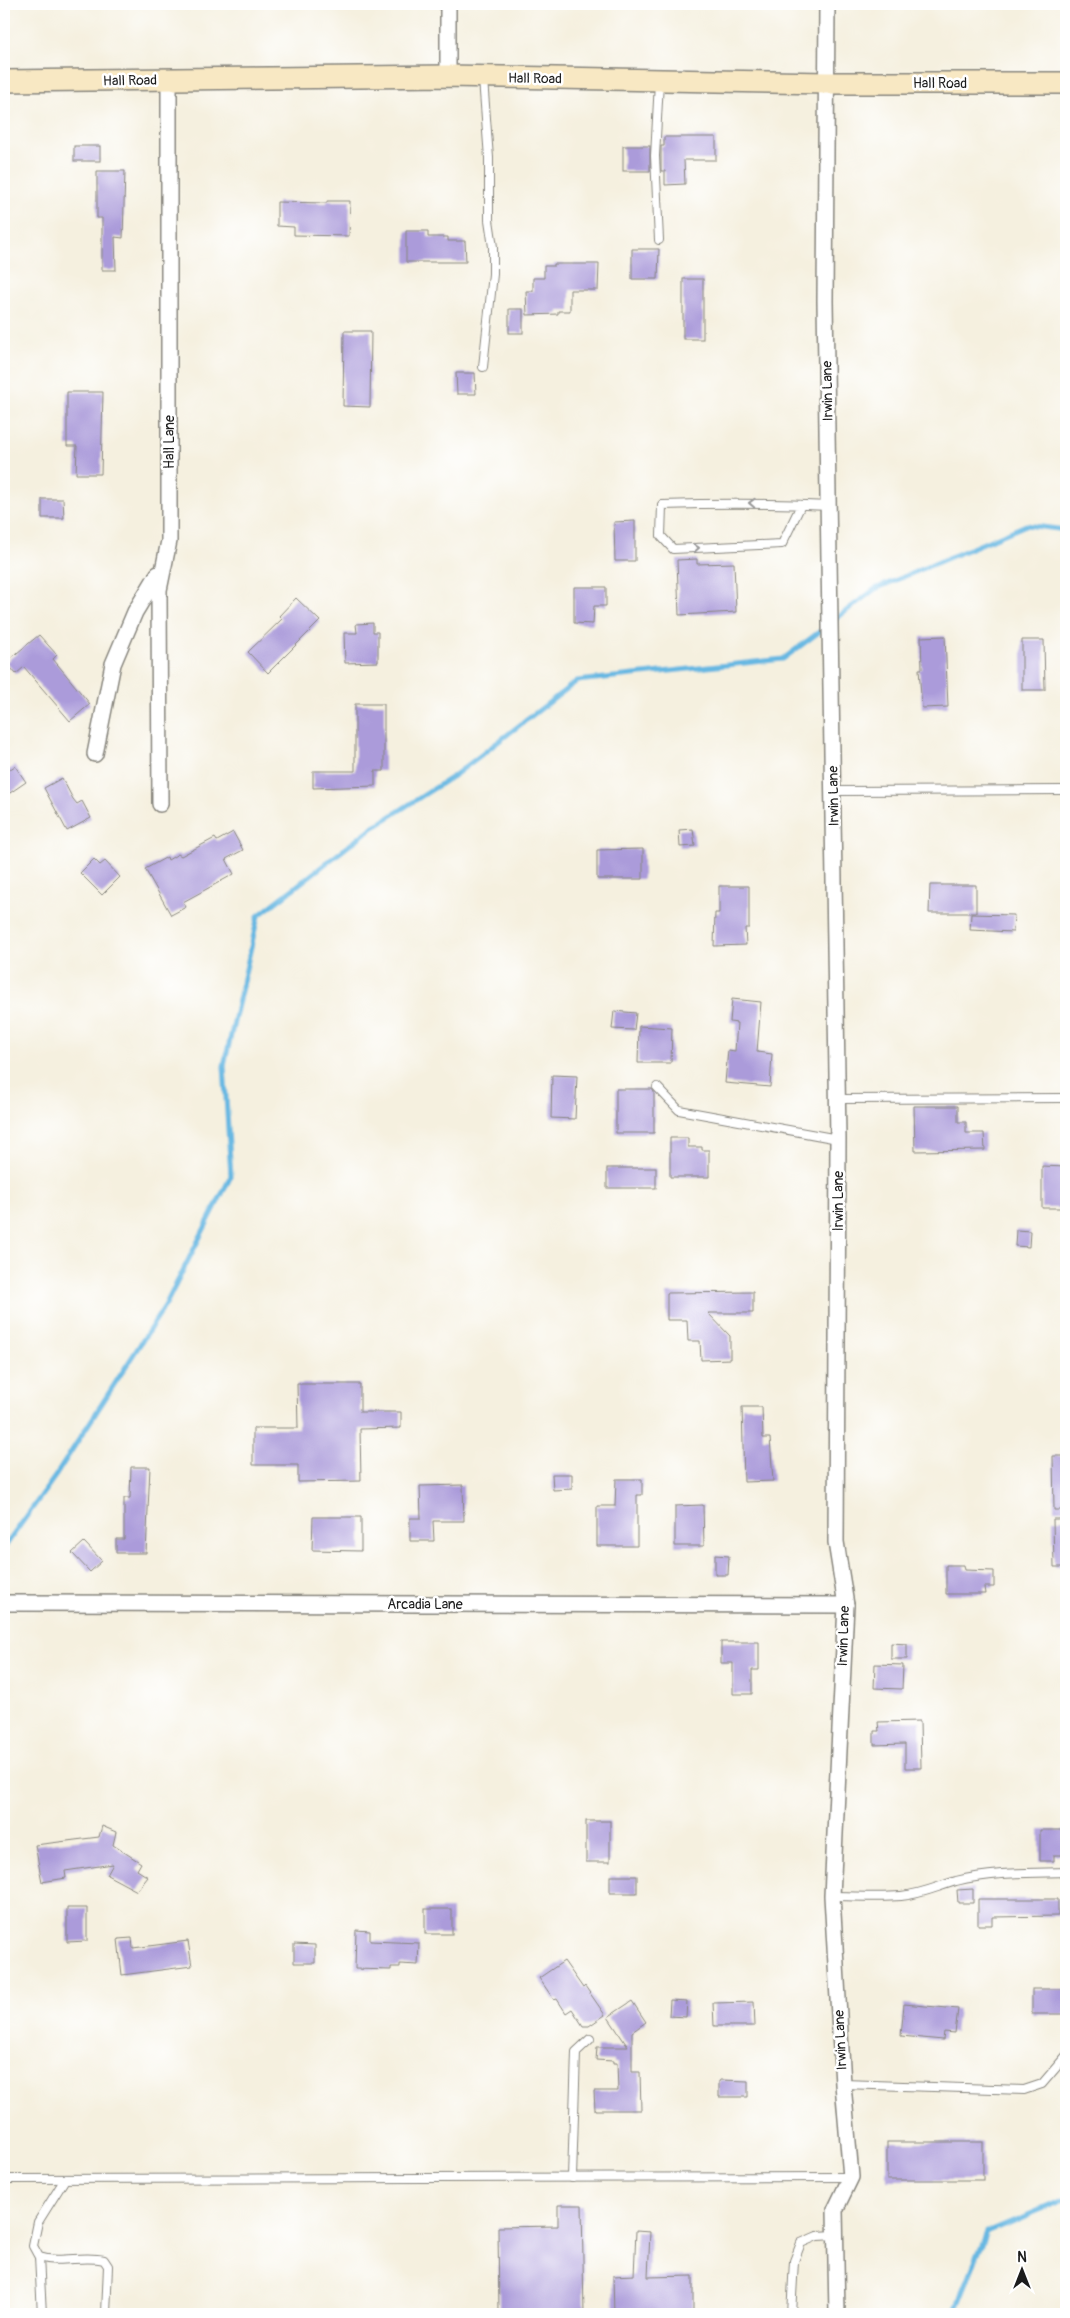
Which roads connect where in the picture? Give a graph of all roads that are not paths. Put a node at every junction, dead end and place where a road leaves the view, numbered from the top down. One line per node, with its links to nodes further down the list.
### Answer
1 (448, 4): 3 (street)
2 (827, 4): 8 (street, Irwin Lane)
3 (448, 76): 4 (street, Hall Road); 5 (street, Hall Road)
4 (483, 77): 6 (street, Hall Road); 11 (lane)
5 (169, 79): 7 (street, Hall Road); 14 (street, Hall Lane)
6 (659, 80): 8 (street, Hall Road); 10 (lane)
7 (4, 82)
8 (827, 83): 9 (street, Hall Road); 13 (street, Irwin Lane)
9 (1066, 83)
10 (659, 240)
11 (483, 367)
12 (801, 505): 12 (lane, one-way to 12); 13 (lane)
13 (828, 506): 17 (street, Irwin Lane)
14 (164, 564): 15 (street); 18 (street, Hall Lane)
15 (95, 754)
16 (1066, 790): 17 (lane)
17 (833, 791): 21 (street, Irwin Lane)
18 (160, 804)
19 (657, 1087): 22 (lane)
20 (1066, 1098): 21 (lane)
21 (838, 1099): 22 (street, Irwin Lane)
22 (838, 1139): 24 (street, Irwin Lane)
23 (4, 1603): 24 (street, Arcadia Lane)
24 (846, 1605): 26 (street, Irwin Lane)
25 (1066, 1872): 26 (lane)
26 (832, 1896): 29 (street, Irwin Lane)
27 (590, 2039): 31 (lane)
28 (1066, 2056): 29 (lane)
29 (843, 2084): 30 (street, Irwin Lane)
30 (851, 2177): 31 (lane); 34 (street)
31 (572, 2178): 33 (lane)
32 (4, 2179): 33 (lane)
33 (65, 2179): 35 (lane)
34 (835, 2235): 38 (lane); 39 (street)
35 (39, 2257): 36 (lane); 37 (lane)
36 (42, 2314)
37 (106, 2314)
38 (791, 2314)
39 (837, 2314)

